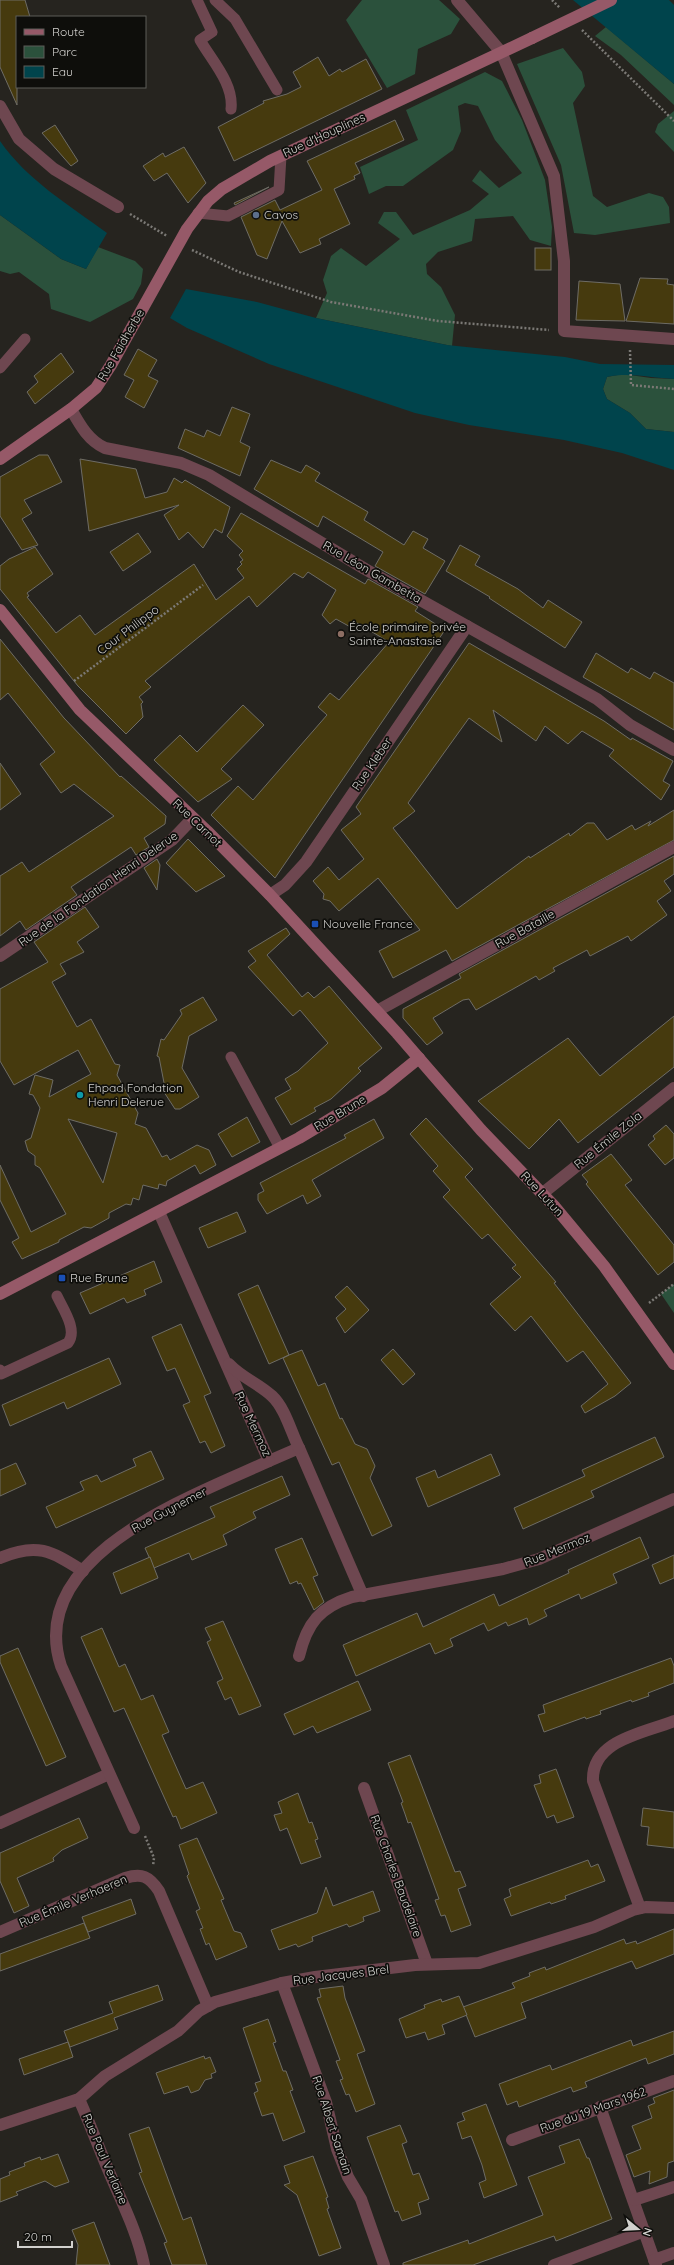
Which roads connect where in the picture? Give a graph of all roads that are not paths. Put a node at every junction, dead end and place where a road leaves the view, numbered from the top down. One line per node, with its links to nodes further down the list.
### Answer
1 (197, 0): 8 (lane)
2 (215, 0): 6 (lane)
3 (457, 0): 5 (street)
4 (611, 0): 5 (main road, Rue d'Houplines, bridge)
5 (501, 52): 9 (main road, Rue d'Houplines); 14 (street)
6 (277, 90)
7 (0, 106): 10 (street)
8 (231, 109)
9 (281, 156): 11 (main road, Rue d'Houplines); 11 (lane)
10 (118, 207)
11 (198, 213): 12 (main road, Rue d'Houplines)
12 (157, 282): 16 (main road, Rue Faidherbe)
13 (25, 339): 15 (lane)
14 (674, 339)
15 (0, 368)
16 (71, 409): 17 (main road, Rue Faidherbe); 19 (street, Rue Léon Gambetta)
17 (0, 459)
18 (0, 610): 21 (main road, Rue Carnot)
19 (467, 626): 20 (street, Rue Léon Gambetta); 23 (street, Rue Kleber)
20 (674, 750)
21 (193, 818): 23 (main road, Rue Carnot); 24 (street, Rue de la Fondation Henri Delerue)
22 (674, 847): 25 (street, Rue Bataille)
23 (270, 895): 25 (main road, Rue Carnot)
24 (0, 956)
25 (377, 1011): 26 (main road, Rue Carnot)
26 (397, 1033): 28 (main road, Rue Lutun)
27 (231, 1057): 30 (lane)
28 (419, 1058): 30 (main road, Rue Brune); 31 (main road, Rue Lutun)
29 (674, 1088): 31 (street, Rue Émile Zola)
30 (280, 1148): 32 (main road, Rue Brune)
31 (543, 1193): 36 (main road, Rue Lutun)
32 (159, 1212): 33 (main road, Rue Brune); 35 (street, Rue Mermoz)
33 (0, 1294)
34 (57, 1296): 37 (lane)
35 (221, 1353): 38 (street); 39 (street, Rue Mermoz)
36 (674, 1364)
37 (0, 1370)
38 (299, 1448): 39 (street, Rue Mermoz); 43 (street)
39 (268, 1461): 42 (street, Rue Guynemer)
40 (674, 1499): 43 (street, Rue Mermoz)
41 (0, 1558): 42 (street)
42 (84, 1571): 46 (street, Rue Guynemer)
43 (363, 1596): 44 (street, Rue Mermoz)
44 (299, 1656)
45 (674, 1722): 50 (street)
46 (109, 1774): 48 (street); 49 (street, Rue Guynemer)
47 (364, 1788): 53 (street, Rue Charles Baudelaire)
48 (0, 1823)
49 (134, 1828)
50 (640, 1908): 51 (street, Rue Jacques Brel); 53 (street, Rue Jacques Brel)
51 (674, 1908)
52 (0, 1932): 55 (street, Rue Émile Verhaeren)
53 (427, 1964): 54 (street, Rue Jacques Brel)
54 (282, 1983): 55 (street, Rue Jacques Brel); 67 (street, Rue Albert Samain)
55 (208, 2006): 57 (street, Rue Jacques Brel)
56 (674, 2081): 58 (street, Rue du 19 Mars 1962)
57 (79, 2099): 59 (street, Rue Jacques Brel); 66 (street, Rue Paul Verlaine)
58 (600, 2107): 60 (street, Rue du 19 Mars 1962); 62 (street)
59 (1, 2122)
60 (512, 2140)
61 (674, 2187): 62 (street)
62 (634, 2200): 63 (street)
63 (645, 2231): 65 (street); 68 (street)
64 (674, 2252): 65 (street)
65 (655, 2262)
66 (144, 2265)
67 (384, 2265)
68 (554, 2265)

